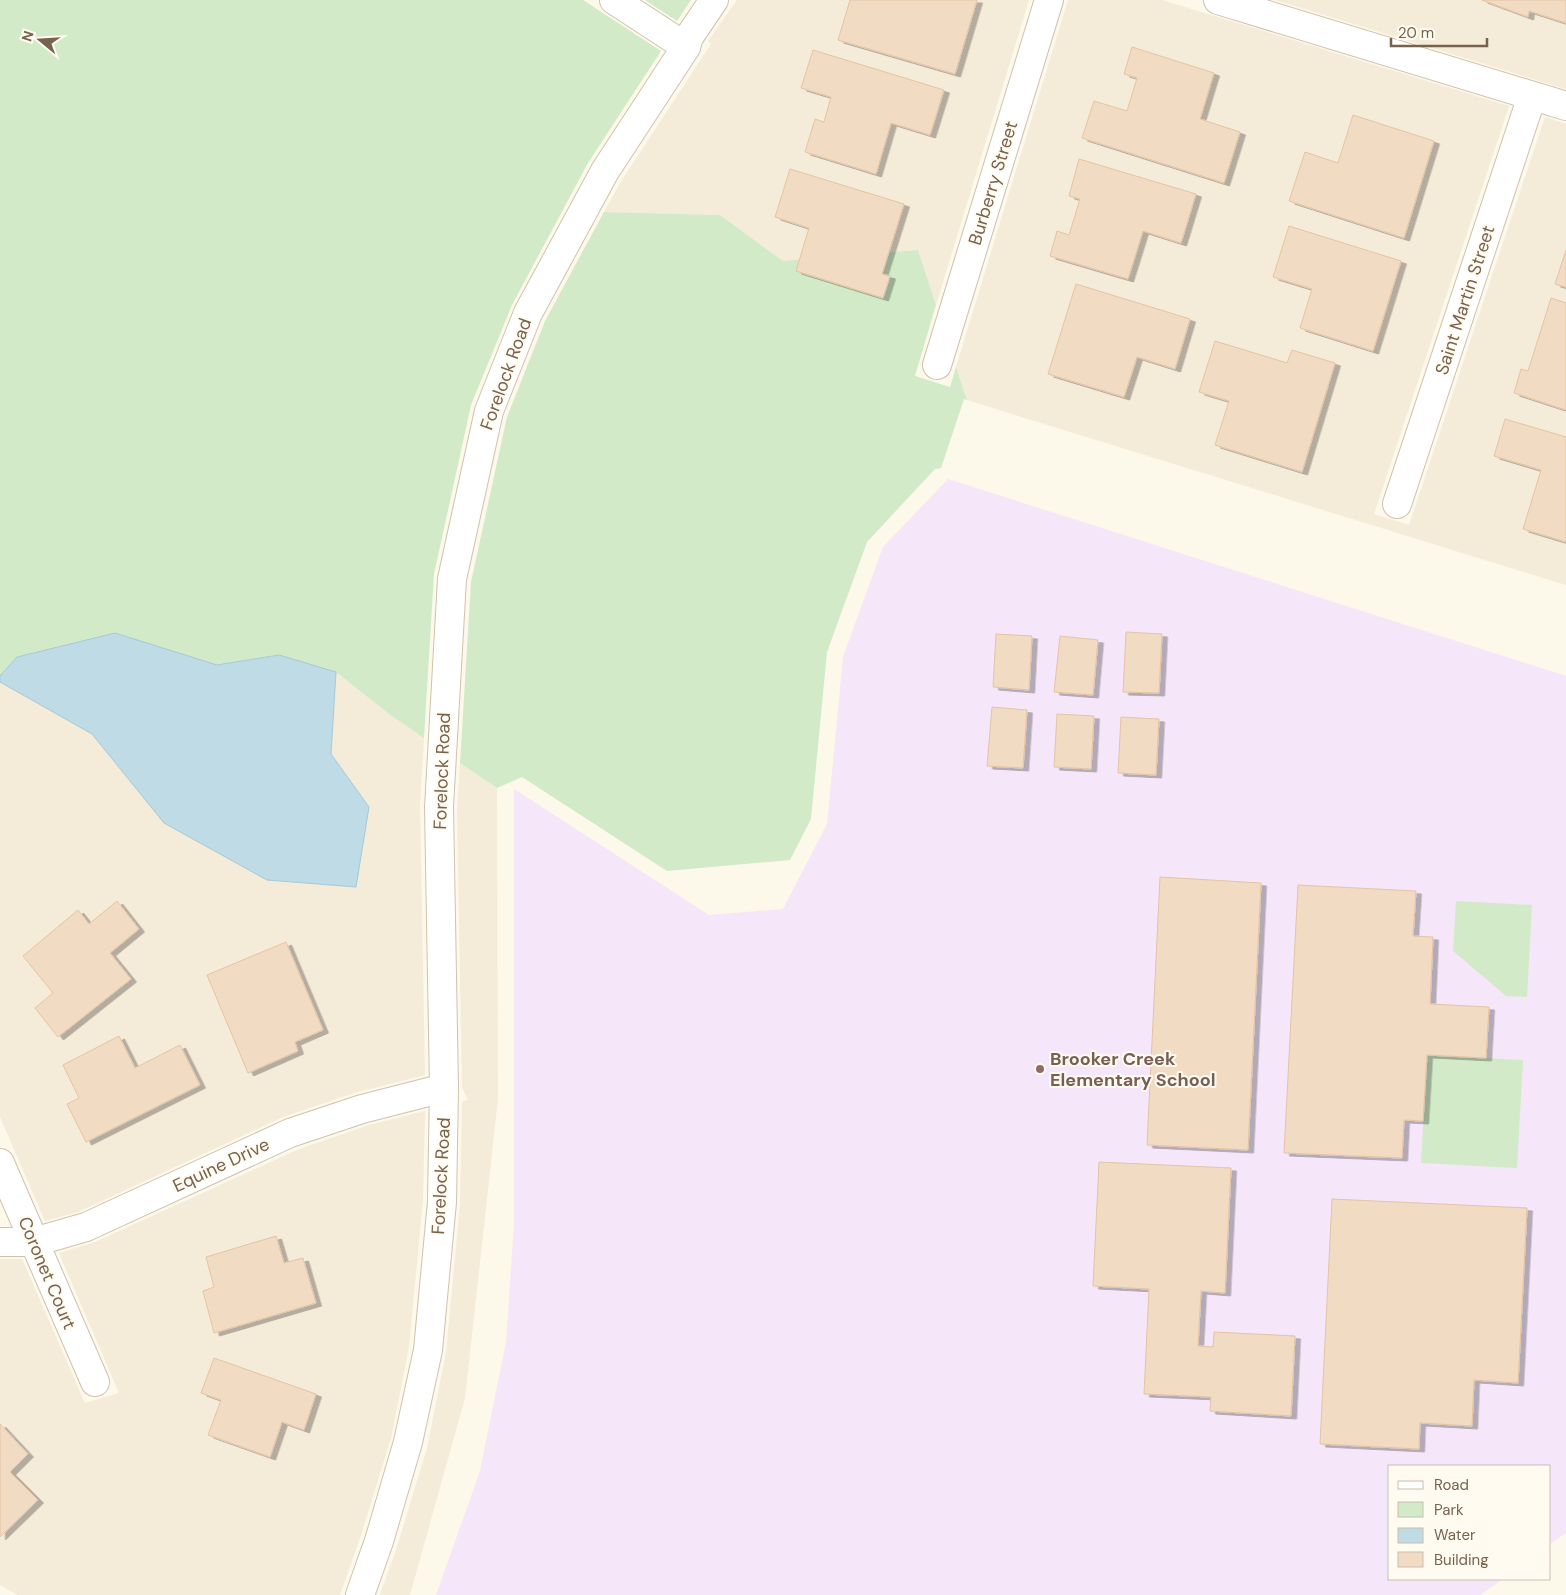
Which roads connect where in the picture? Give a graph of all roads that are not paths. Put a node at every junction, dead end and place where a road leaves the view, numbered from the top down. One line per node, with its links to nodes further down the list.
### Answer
1 (614, 0): 5 (street)
2 (714, 0): 5 (street, Forelock Road)
3 (1049, 0): 8 (street, Burberry Street)
4 (1218, 0): 6 (street)
5 (686, 47): 10 (street, Forelock Road)
6 (1532, 96): 7 (street); 9 (street, Saint Martin Street)
7 (1566, 106)
8 (937, 365)
9 (1397, 504)
10 (444, 1088): 13 (street, Equine Drive); 15 (street, Forelock Road)
11 (0, 1163): 13 (street, Coronet Court)
12 (0, 1242): 13 (street, Equine Drive)
13 (34, 1242): 14 (street, Coronet Court)
14 (95, 1382)
15 (360, 1595)

